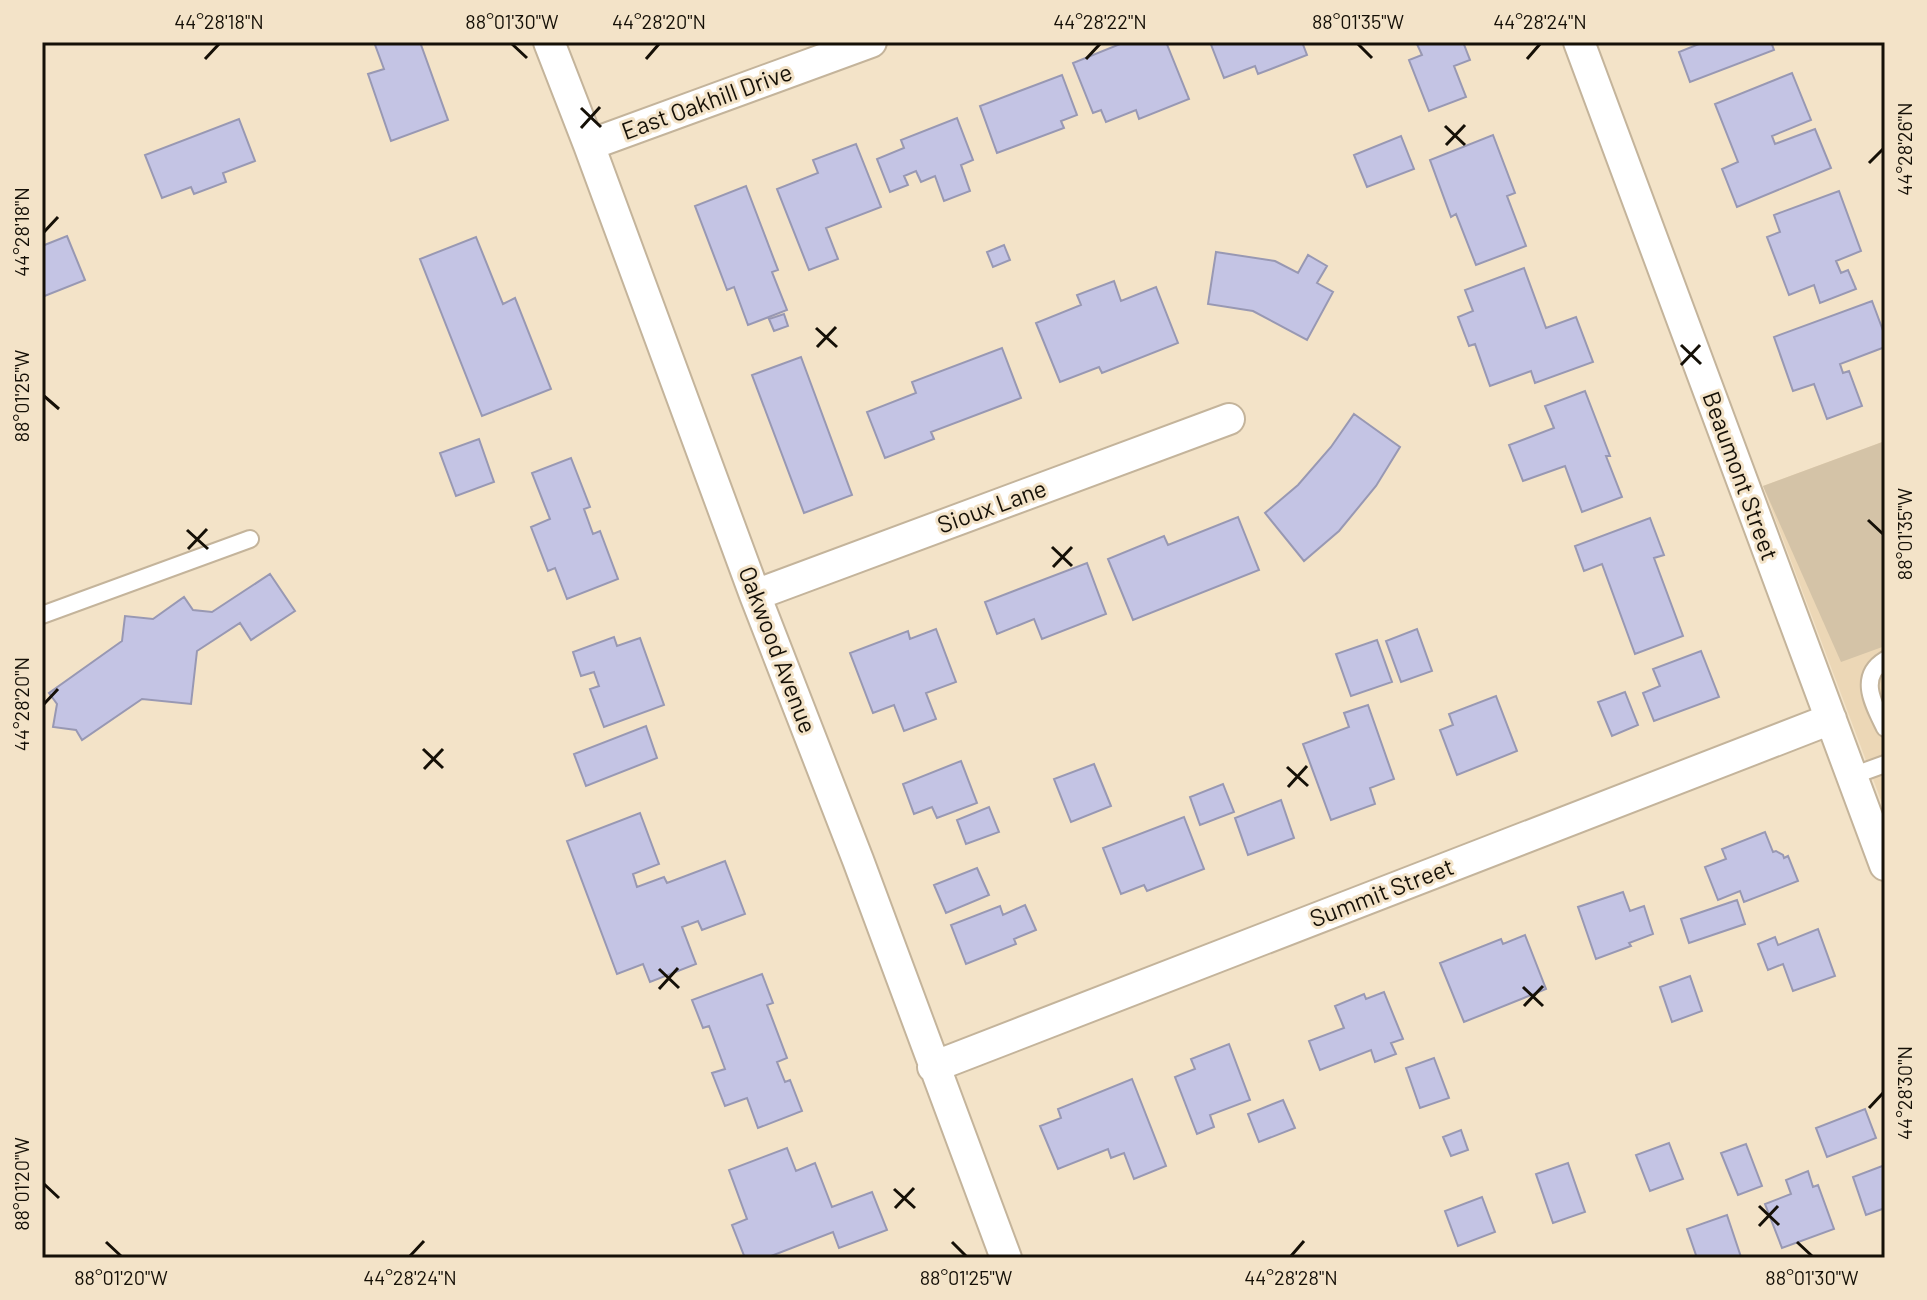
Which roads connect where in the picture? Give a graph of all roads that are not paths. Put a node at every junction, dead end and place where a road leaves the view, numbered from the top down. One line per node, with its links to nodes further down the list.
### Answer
1 (549, 42): 4 (street, Oakwood Avenue)
2 (871, 42): 4 (street, East Oakhill Drive)
3 (1579, 42): 10 (street, Beaumont Street)
4 (589, 145): 7 (street, Oakwood Avenue)
5 (1229, 419): 7 (street, Sioux Lane)
6 (250, 539): 8 (lane)
7 (755, 595): 15 (street, Oakwood Avenue)
8 (42, 615)
9 (1885, 660): 11 (lane)
10 (1831, 719): 13 (street, Beaumont Street); 15 (street, Summit Street)
11 (1885, 728)
12 (1885, 764): 13 (lane)
13 (1852, 776): 14 (street, Beaumont Street)
14 (1885, 865)
15 (933, 1067): 16 (street, Oakwood Avenue)
16 (1006, 1258)

